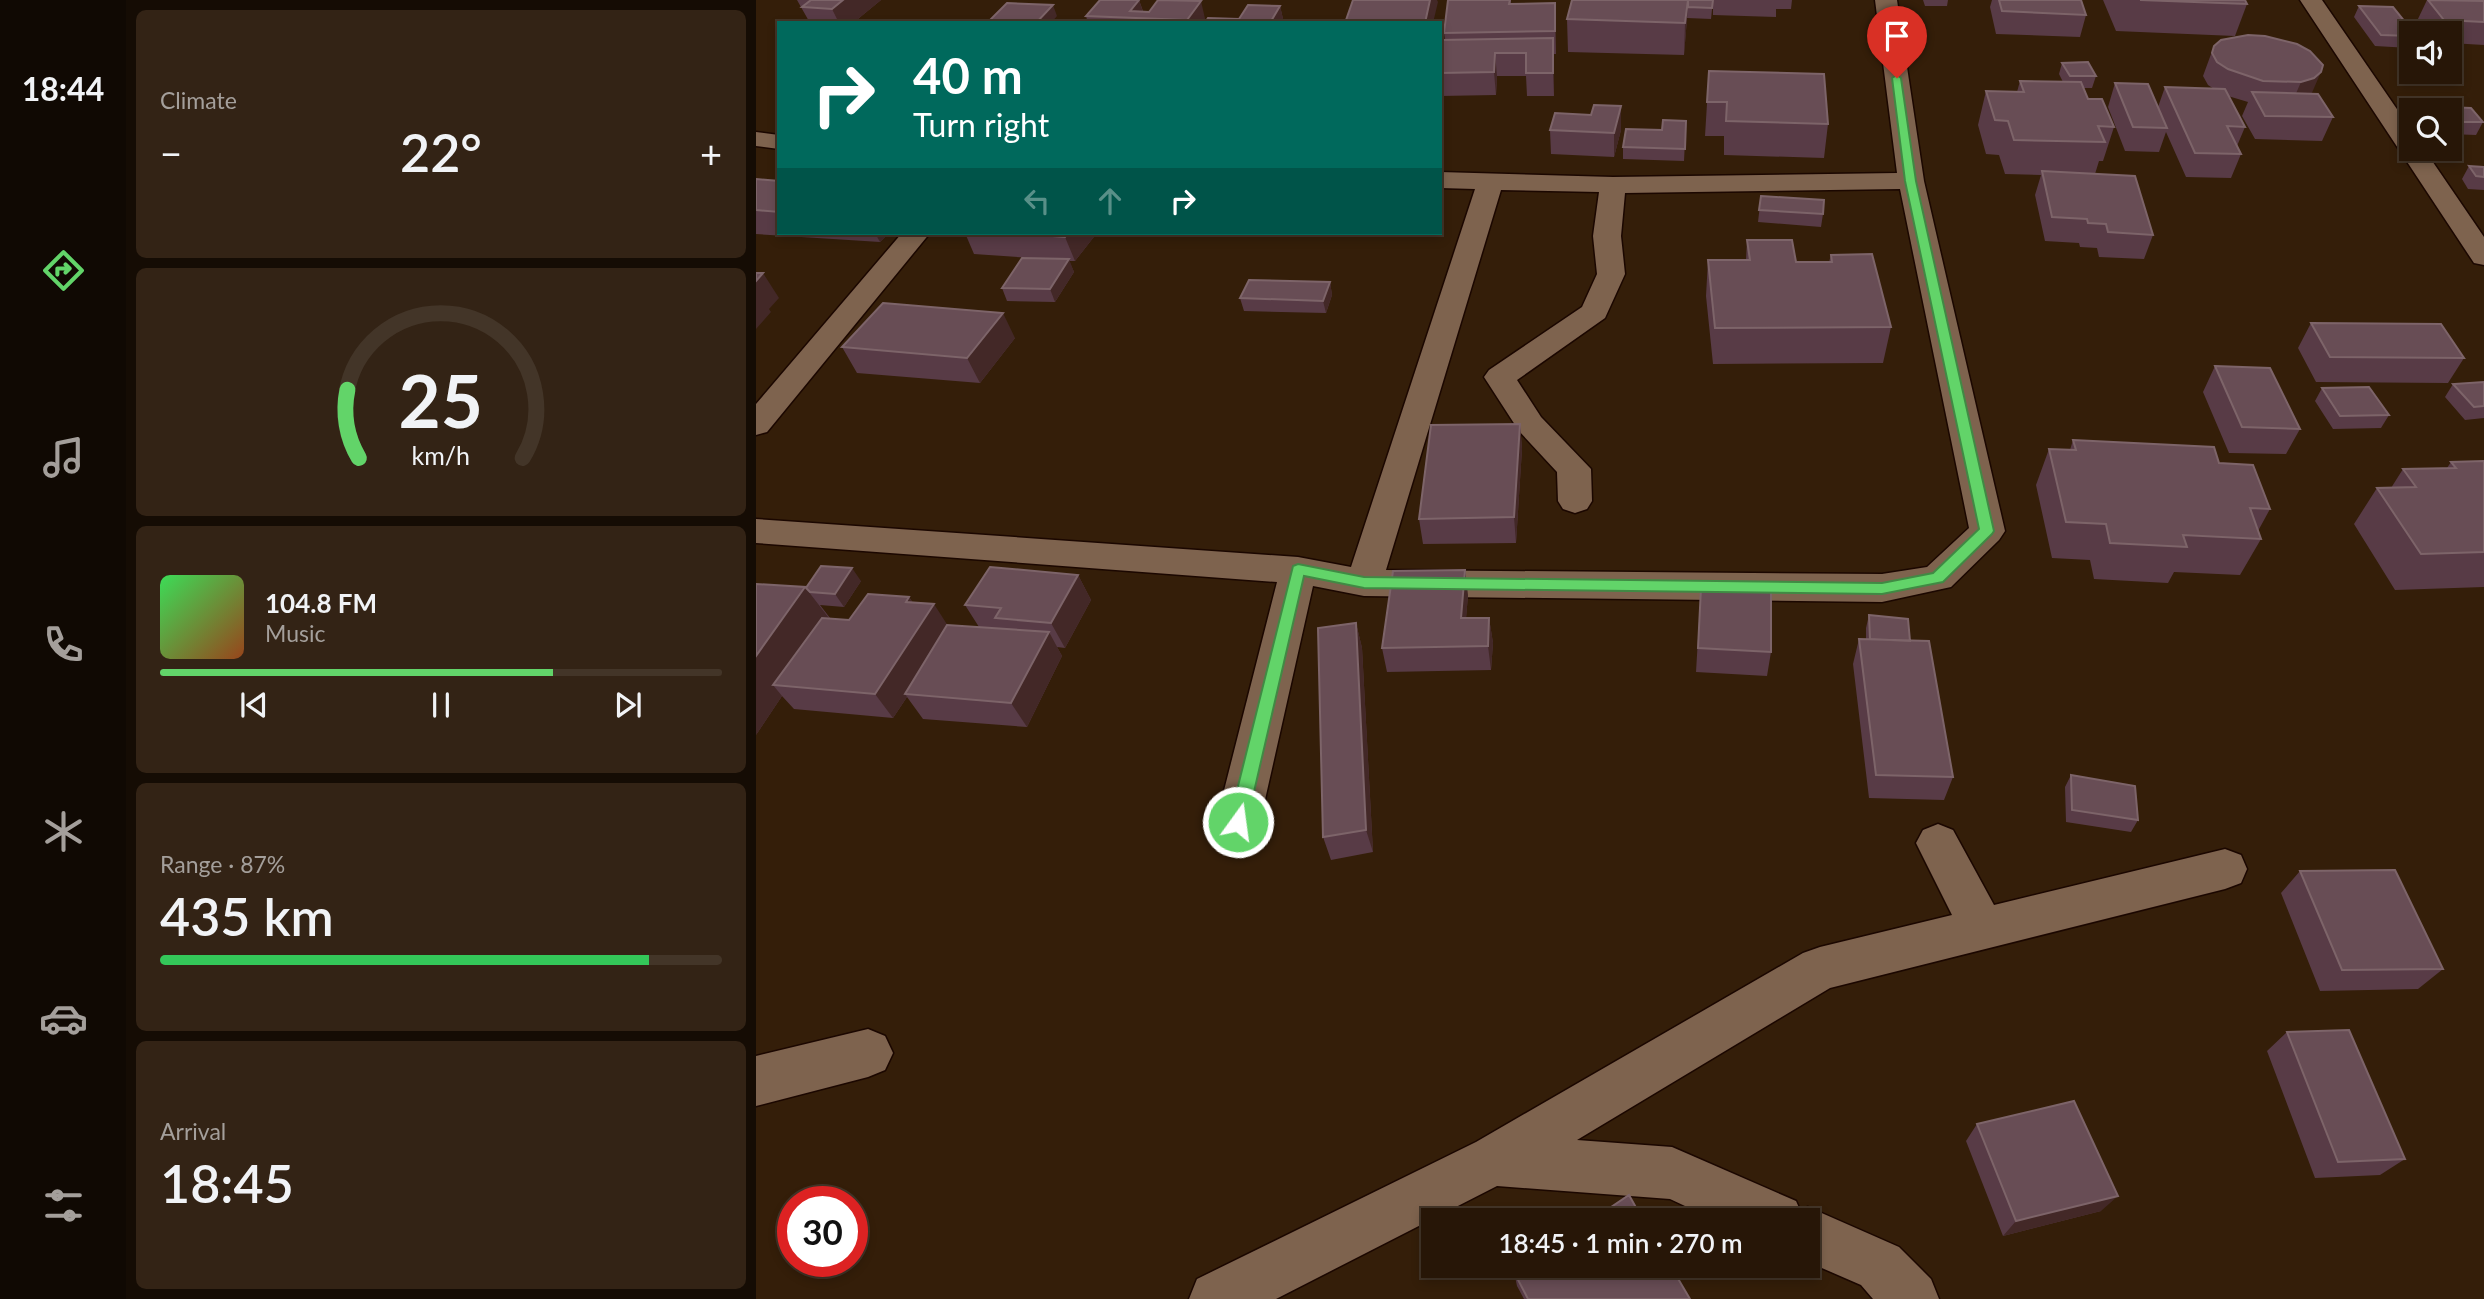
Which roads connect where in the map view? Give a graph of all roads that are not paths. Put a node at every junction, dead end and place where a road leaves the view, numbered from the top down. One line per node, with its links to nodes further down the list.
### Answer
1 (1886, 0): 6 (street)
2 (2311, 0): 10 (street)
3 (756, 139): 4 (street)
4 (777, 142)
5 (1442, 180): 7 (street)
6 (1911, 181): 8 (street); 15 (street)
7 (1490, 182): 8 (street); 15 (street)
8 (1613, 185): 12 (street)
9 (914, 235): 11 (street)
10 (2484, 257)
11 (756, 425)
12 (1575, 501)
13 (756, 531): 14 (street)
14 (1298, 570): 15 (street); 16 (street)
15 (1364, 583)
16 (1238, 822)
17 (1938, 843): 19 (street)
18 (2225, 869): 19 (street)
19 (1983, 929): 22 (street)
20 (869, 1053): 21 (street)
21 (756, 1081)
22 (1494, 1160): 23 (street); 25 (street)
23 (1751, 1208)
24 (1820, 1239): 26 (street)
25 (1217, 1299)
26 (1911, 1299)

